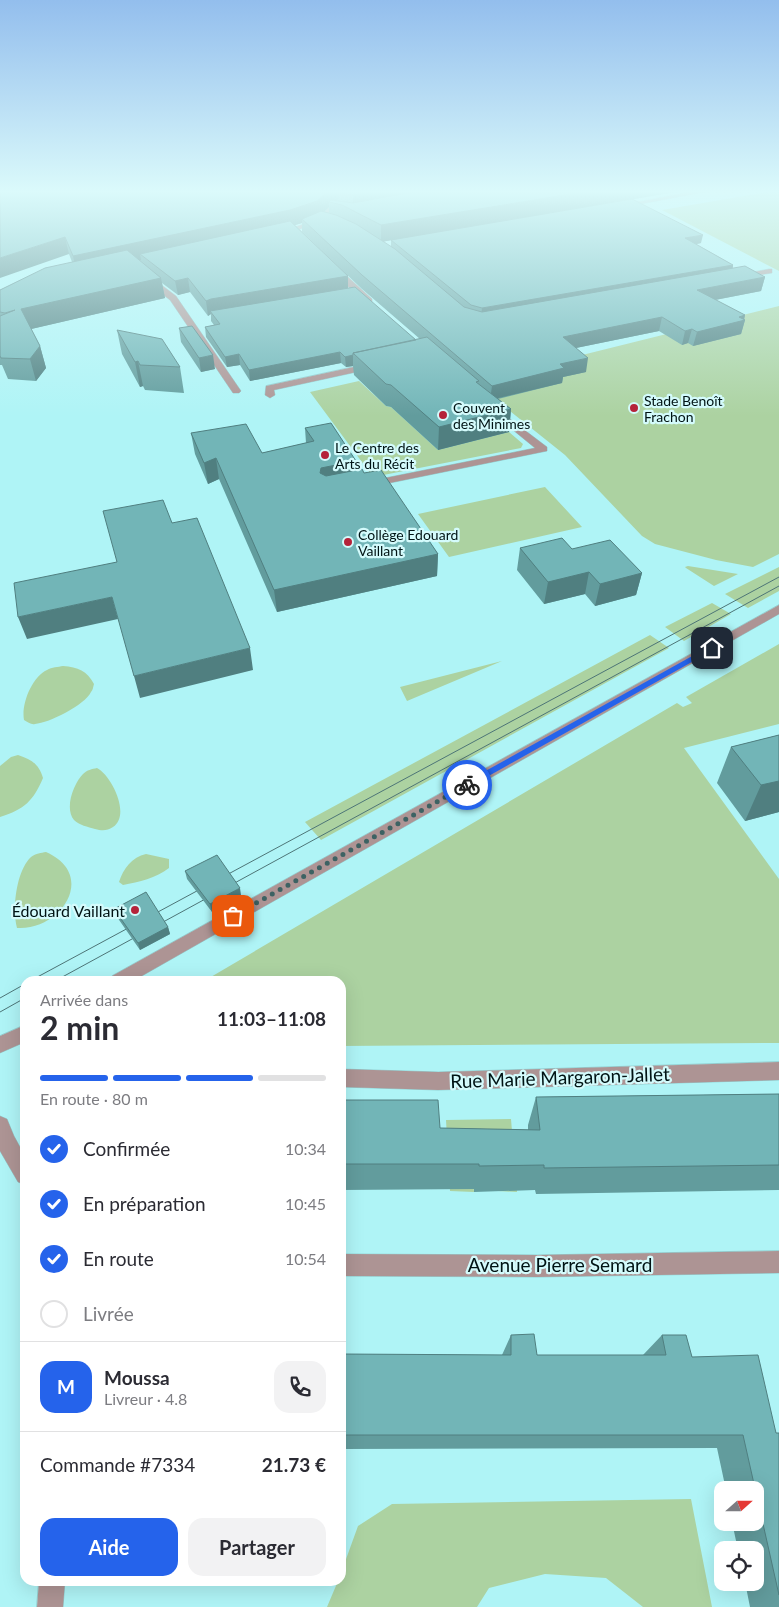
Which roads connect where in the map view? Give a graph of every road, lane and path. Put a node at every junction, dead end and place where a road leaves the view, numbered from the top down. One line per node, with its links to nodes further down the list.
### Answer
1 (330, 266): 5 (street)
2 (138, 271): 7 (street)
3 (769, 271): 4 (street)
4 (730, 277)
5 (380, 310)
6 (379, 365): 8 (street)
7 (236, 391)
8 (270, 396)
9 (483, 401): 10 (street)
10 (364, 486)
11 (779, 609): 12 (street)
12 (127, 976)
13 (20, 1035): 14 (street)
14 (0, 1045)
15 (779, 1071): 16 (street, Rue Marie Margaron-Jallet)
16 (346, 1078)
17 (0, 1126): 18 (street)
18 (20, 1166)
19 (779, 1262): 20 (street, Avenue Pierre Semard)
20 (346, 1265)
21 (52, 1586): 22 (street)
22 (50, 1607)

